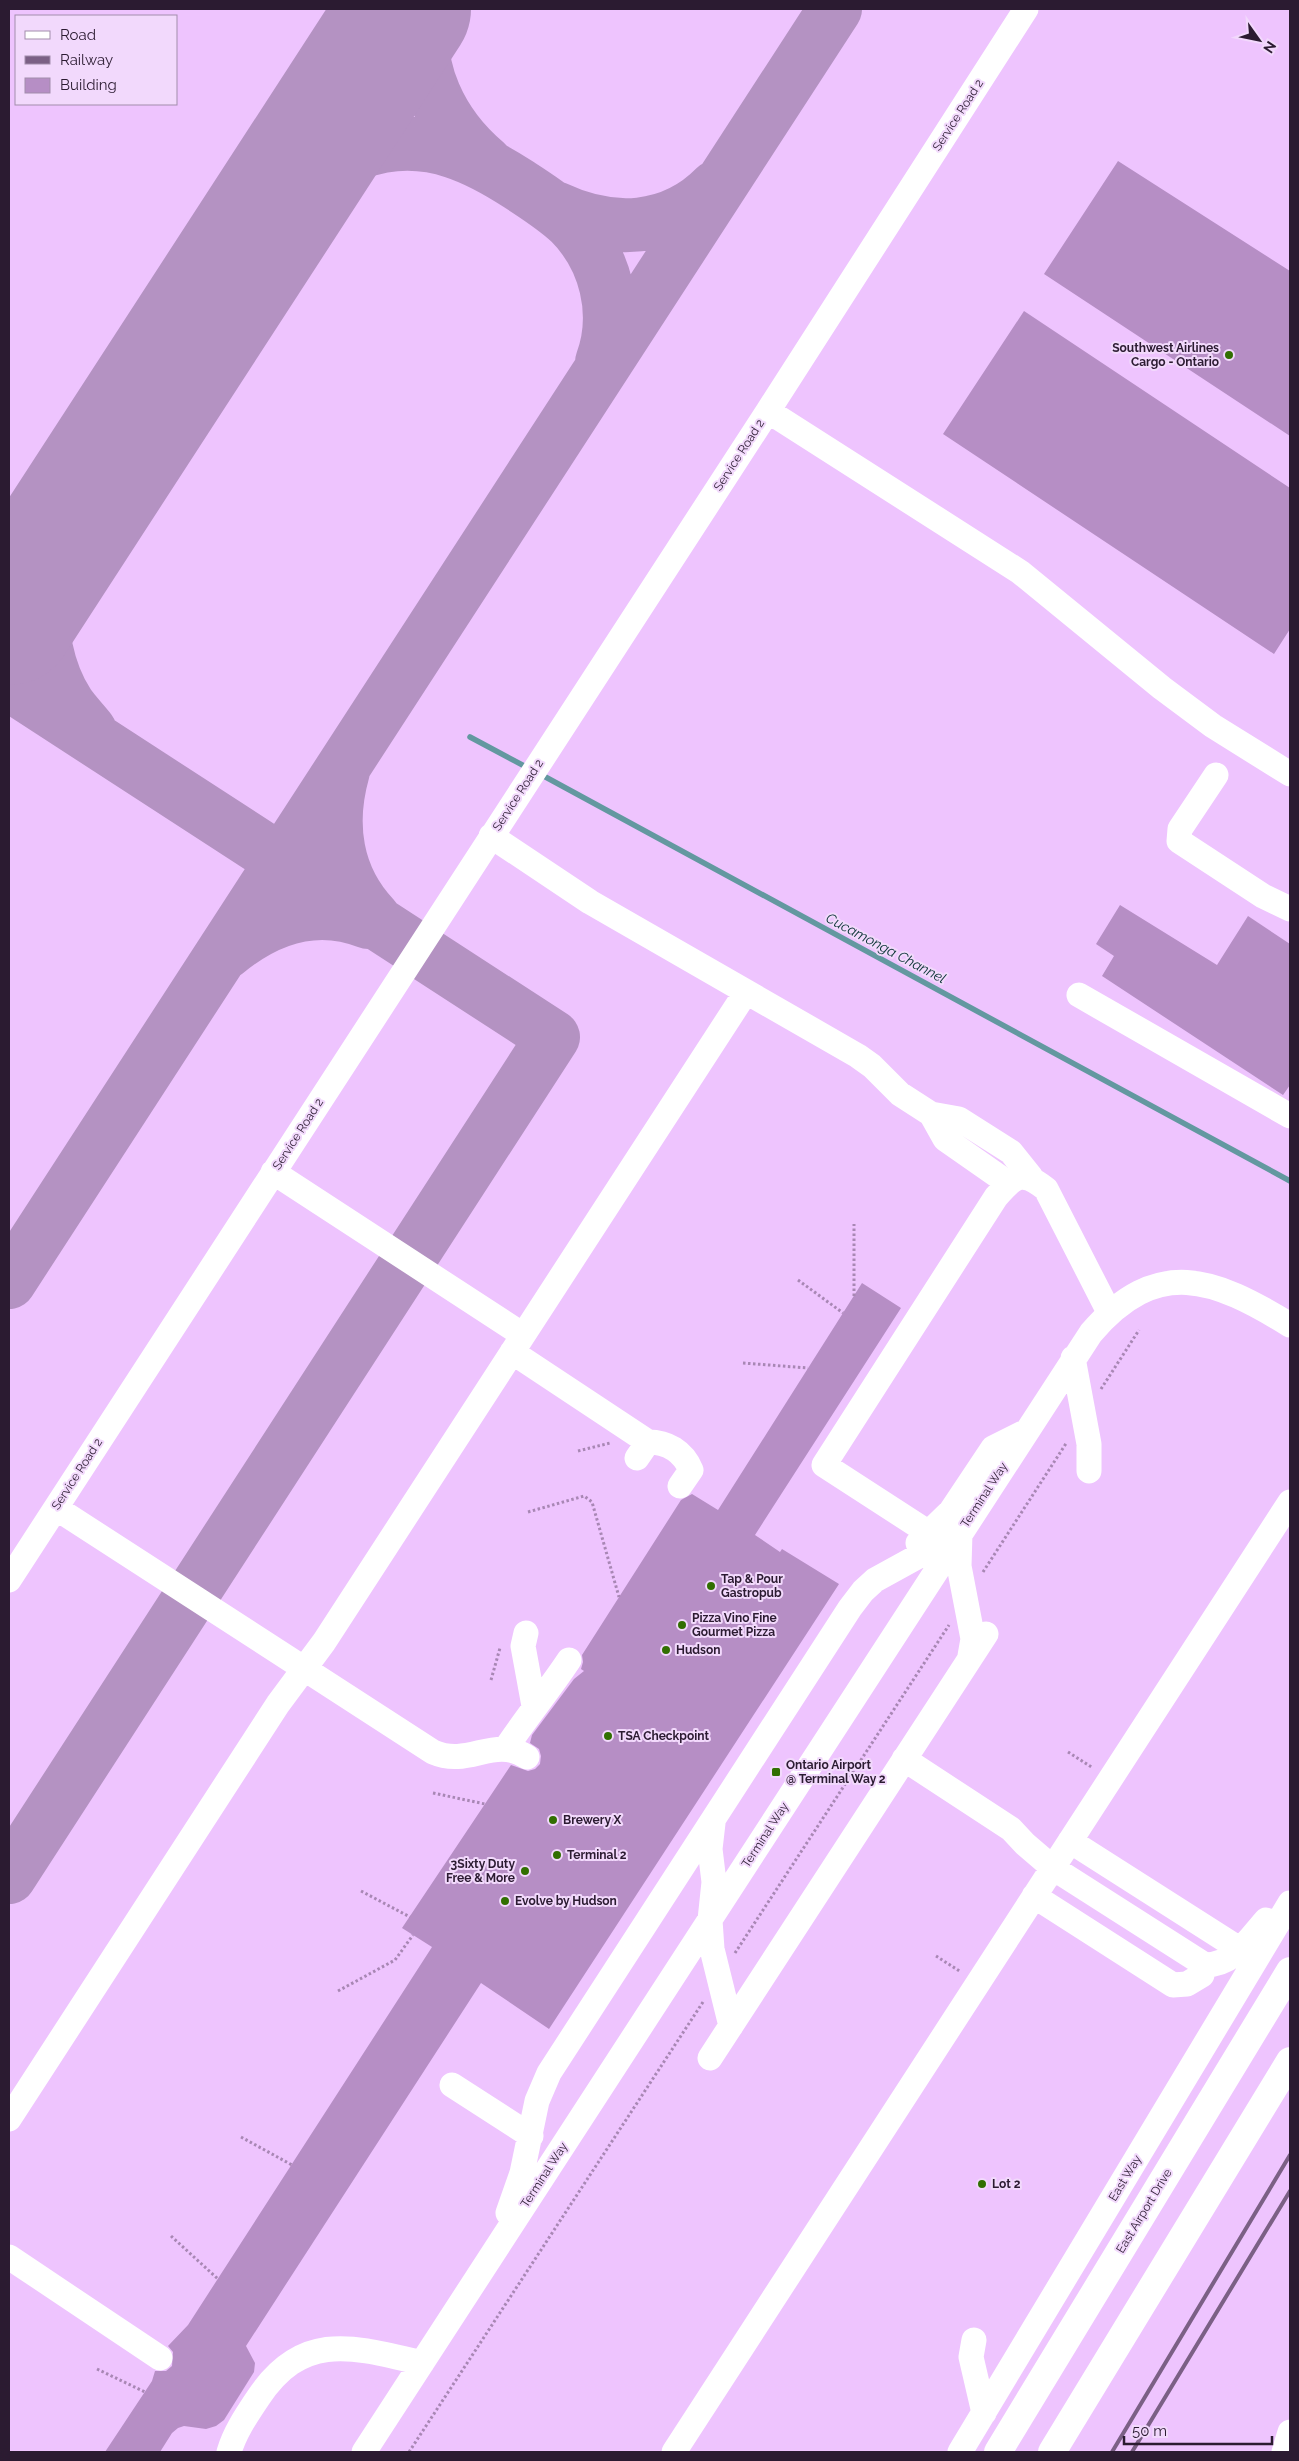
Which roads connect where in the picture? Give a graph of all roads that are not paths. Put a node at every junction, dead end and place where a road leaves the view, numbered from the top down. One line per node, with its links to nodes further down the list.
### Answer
1 (1026, 9): 2 (street, Service Road 2)
2 (768, 411): 3 (street); 5 (street, Service Road 2)
3 (1282, 765)
4 (1216, 775): 6 (street)
5 (491, 836): 7 (street); 10 (street, Service Road 2)
6 (1290, 909)
7 (746, 992): 11 (street); 14 (street)
8 (1079, 995): 9 (street)
9 (1288, 1111)
10 (273, 1172): 14 (street); 20 (street, Service Road 2)
11 (1019, 1180): 12 (street); 21 (street)
12 (1110, 1312): 13 (street, Terminal Way); 15 (street, Terminal Way)
13 (1290, 1325)
14 (518, 1344): 18 (street); 27 (street)
15 (1073, 1358): 16 (street, Terminal Way); 17 (street)
16 (1025, 1431): 21 (street); 22 (street, Terminal Way)
17 (1089, 1471)
18 (680, 1486)
19 (1290, 1502): 31 (street)
20 (56, 1508): 24 (street, Service Road 2); 27 (street)
21 (929, 1533): 23 (street)
22 (960, 1533): 23 (street); 26 (street); 34 (street, Terminal Way)
23 (895, 1569): 30 (street)
24 (9, 1580)
25 (986, 1634): 26 (street)
26 (969, 1660): 29 (street)
27 (305, 1668): 28 (street); 41 (street)
28 (534, 1706): 28 (street)
29 (904, 1759): 31 (street); 37 (street)
30 (713, 1821): 34 (street); 42 (street)
31 (1053, 1868): 35 (street); 35 (street); 35 (street); 54 (street)
32 (1290, 1895): 35 (street)
33 (1290, 1903): 48 (street, East Way)
34 (710, 1920): 37 (street); 43 (street, Terminal Way)
35 (1234, 1955)
36 (1290, 1971): 56 (main road, East Airport Drive)
37 (731, 2026): 38 (street)
38 (710, 2058)
39 (1290, 2061): 57 (main road)
40 (452, 2085): 42 (street)
41 (9, 2119)
42 (530, 2136): 43 (street)
43 (495, 2250): 47 (street, Terminal Way)
44 (9, 2257): 46 (street)
45 (974, 2340): 48 (street)
46 (160, 2358)
47 (422, 2363): 49 (street, Terminal Way); 51 (street)
48 (984, 2413): 55 (street, East Way)
49 (382, 2426): 52 (street, Terminal Way); 53 (street)
50 (1290, 2432): 58 (street)
51 (229, 2452)
52 (364, 2452)
53 (384, 2452)
54 (674, 2452)
55 (960, 2452)
56 (998, 2452)
57 (1052, 2452)
58 (1284, 2452)

